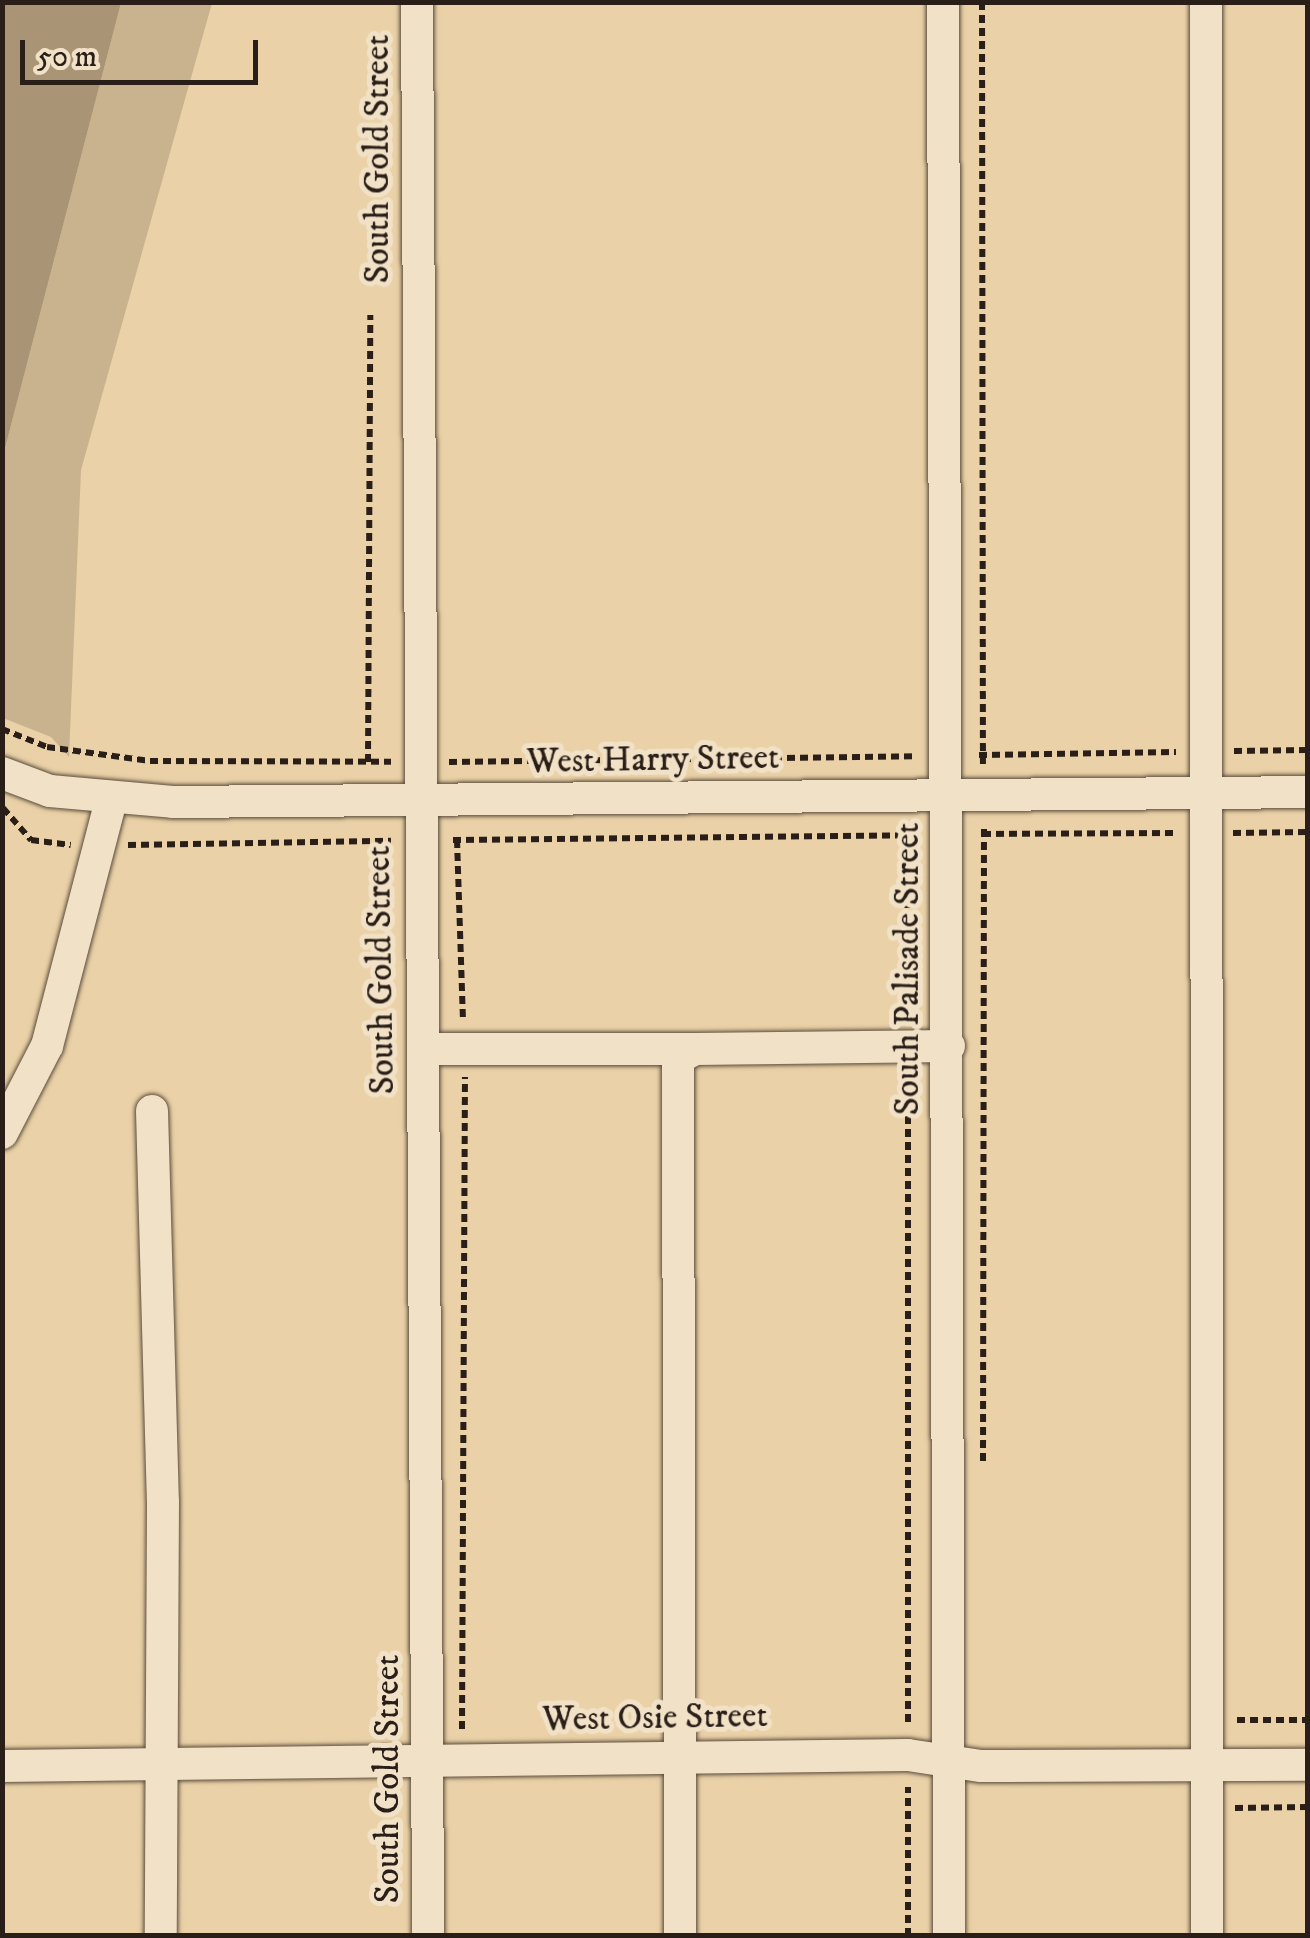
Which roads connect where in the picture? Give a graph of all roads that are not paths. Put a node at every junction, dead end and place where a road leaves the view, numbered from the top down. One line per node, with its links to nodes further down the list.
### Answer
1 (417, 2): 9 (street, South Gold Street)
2 (943, 2): 8 (street, South Palisade Street)
3 (1206, 2): 6 (street)
4 (2, 773): 7 (street, West Harry Street)
5 (1308, 792): 6 (street, West Harry Street)
6 (1207, 794): 8 (street, West Harry Street); 19 (street)
7 (112, 797): 9 (street, West Harry Street); 14 (street)
8 (946, 797): 9 (street, West Harry Street); 10 (street, South Palisade Street)
9 (419, 802): 12 (street, South Gold Street)
10 (949, 1046): 11 (street); 17 (street, South Palisade Street)
11 (695, 1049): 12 (street); 15 (street)
12 (422, 1050): 16 (street, South Gold Street)
13 (152, 1112): 18 (street)
14 (2, 1133)
15 (680, 1757): 16 (street, West Osie Street); 17 (street, West Osie Street); 24 (street)
16 (428, 1760): 18 (street, West Osie Street); 23 (street, South Gold Street)
17 (950, 1761): 19 (street, West Osie Street); 25 (street, South Palisade Street)
18 (160, 1764): 21 (street, West Osie Street); 22 (street)
19 (1210, 1765): 20 (street, West Osie Street); 26 (street)
20 (1308, 1765)
21 (2, 1766)
22 (161, 1936)
23 (428, 1936)
24 (680, 1936)
25 (949, 1936)
26 (1208, 1936)

